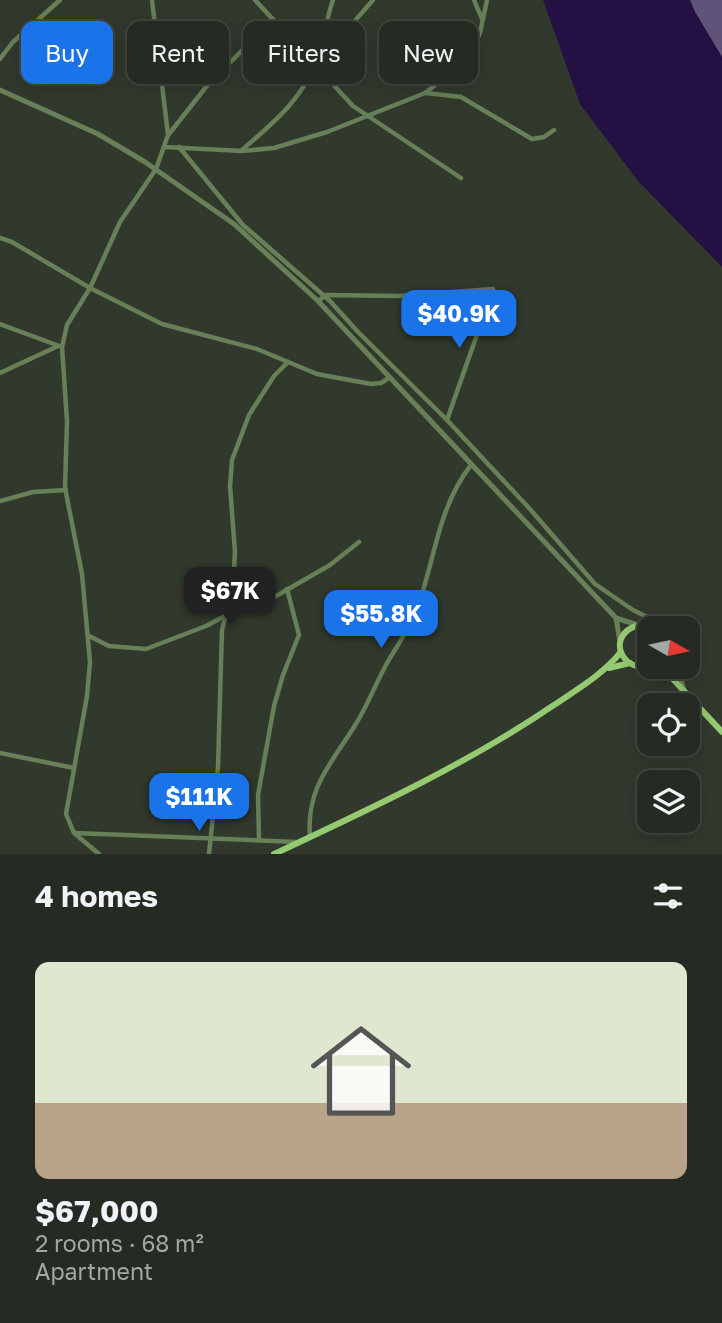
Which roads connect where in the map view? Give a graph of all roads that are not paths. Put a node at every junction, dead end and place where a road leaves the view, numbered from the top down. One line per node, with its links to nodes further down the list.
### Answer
1 (60, 0): 12 (street)
2 (152, 0): 19 (street)
3 (255, 0): 8 (street)
4 (333, 0): 10 (street)
5 (373, 0): 11 (street)
6 (474, 0): 9 (street)
7 (487, 0): 9 (street)
8 (273, 19): 19 (street)
9 (482, 20): 16 (street)
10 (328, 21)
11 (355, 21)
12 (0, 60)
13 (304, 84): 22 (street)
14 (334, 84): 17 (street)
15 (0, 90): 23 (street)
16 (425, 93): 17 (street); 18 (street)
17 (366, 116): 22 (street); 24 (street)
18 (554, 130)
19 (168, 135): 20 (street)
20 (165, 147): 21 (street); 23 (street)
21 (178, 147): 22 (street); 27 (street)
22 (242, 151)
23 (156, 169): 26 (street); 28 (street)
24 (461, 178)
25 (0, 238): 26 (street)
26 (90, 288): 30 (street); 31 (street)
27 (324, 296): 28 (street); 34 (street); 34 (street)
28 (318, 301): 33 (street)
29 (0, 324): 30 (street)
30 (59, 347): 32 (street); 36 (street)
31 (288, 362): 33 (street); 40 (street)
32 (0, 373)
33 (389, 378): 35 (street)
34 (447, 419): 41 (street)
35 (471, 465): 42 (street); 57 (street)
36 (66, 490): 37 (street); 45 (street)
37 (0, 501)
38 (359, 542): 39 (street)
39 (286, 589): 40 (street); 59 (street)
40 (228, 614): 45 (street); 58 (street)
41 (647, 616)
42 (615, 618): 43 (street); 46 (street)
43 (637, 625)
44 (637, 626): 46 (main road)
45 (88, 635): 55 (street)
46 (621, 648): 47 (main road); 49 (main road)
47 (629, 663): 48 (main road); 49 (main road)
48 (637, 664)
49 (607, 669): 57 (main road)
50 (673, 679): 52 (main road)
51 (681, 679): 52 (street)
52 (684, 691): 53 (main road)
53 (722, 732)
54 (0, 753): 55 (street)
55 (75, 768): 56 (street)
56 (74, 833): 58 (street); 61 (street)
57 (310, 837): 60 (main road)
58 (211, 838): 59 (street); 62 (street)
59 (259, 840): 60 (street)
60 (300, 842): 63 (main road)
61 (99, 854)
62 (209, 854)
63 (274, 854)

